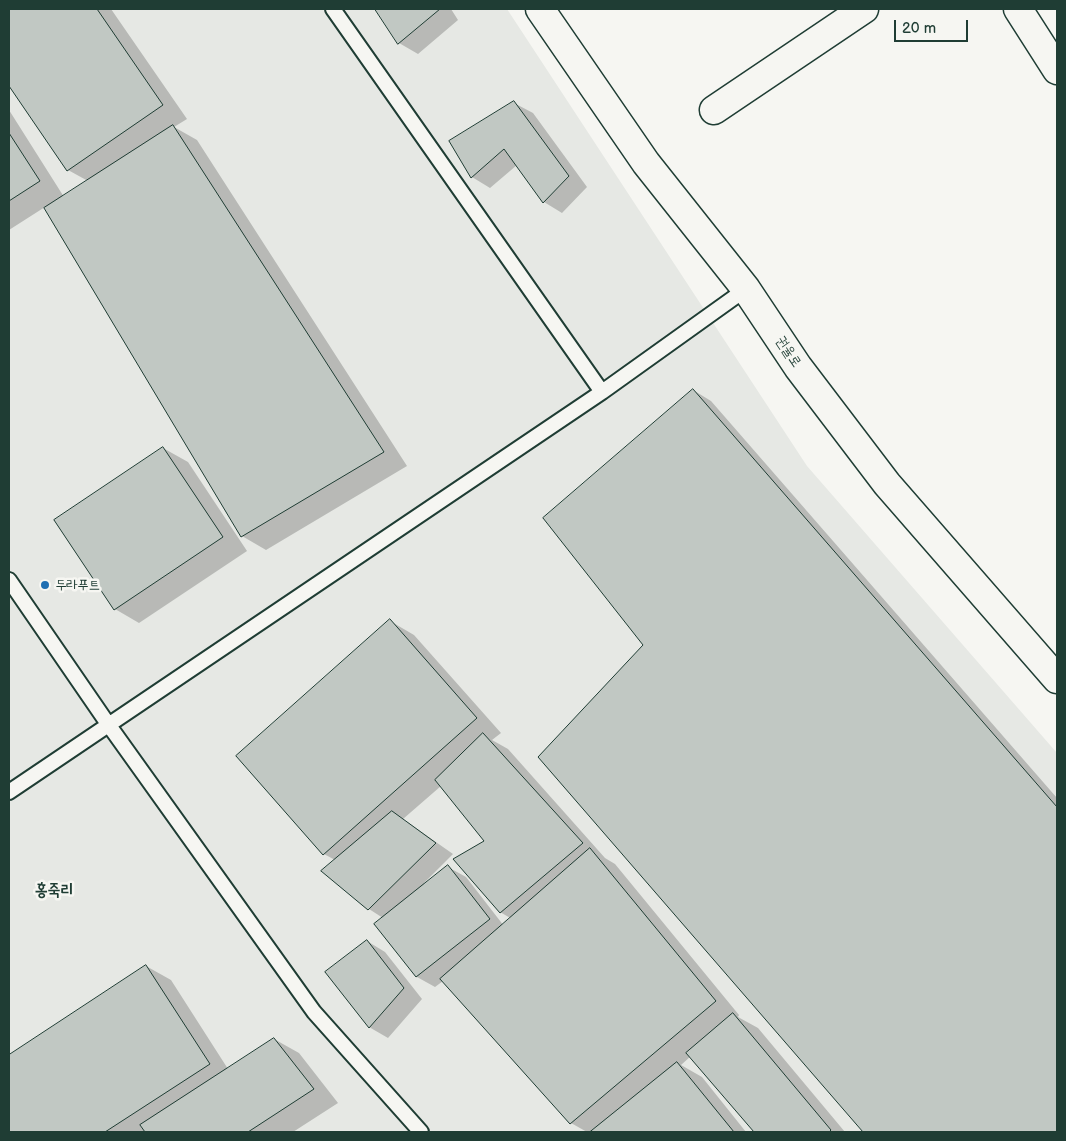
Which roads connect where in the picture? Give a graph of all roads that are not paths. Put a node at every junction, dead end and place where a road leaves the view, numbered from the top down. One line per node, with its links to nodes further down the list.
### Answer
1 (333, 9): 8 (lane)
2 (540, 9): 7 (main road, 권율로)
3 (864, 9): 6 (main road)
4 (1018, 9): 5 (main road)
5 (1057, 70)
6 (714, 110)
7 (746, 288): 8 (lane); 10 (main road, 권율로)
8 (602, 392): 11 (lane)
9 (9, 580): 11 (lane)
10 (1057, 679)
11 (108, 724): 12 (lane); 13 (lane)
12 (9, 792)
13 (421, 1132)

